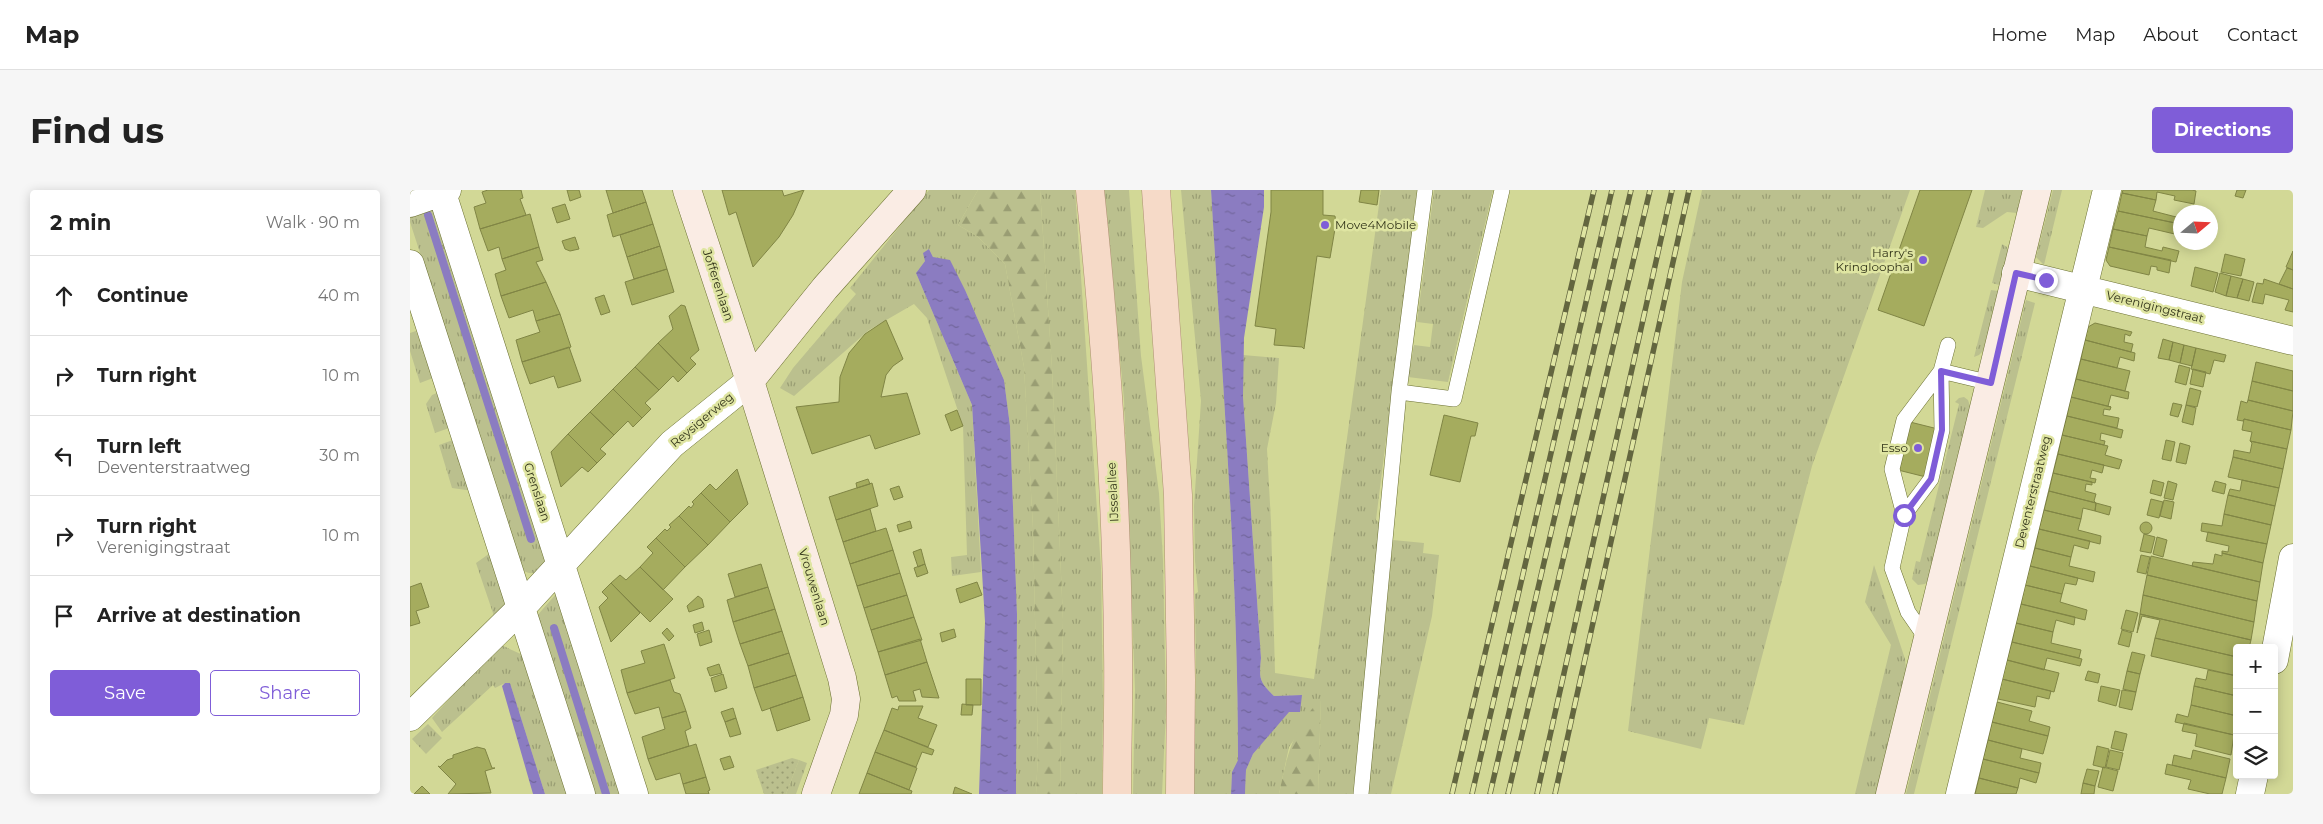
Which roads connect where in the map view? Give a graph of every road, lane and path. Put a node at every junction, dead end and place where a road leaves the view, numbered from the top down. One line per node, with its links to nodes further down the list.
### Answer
1 (687, 190): 19 (street, Jofferenlaan)
2 (894, 190): 12 (street, Reysigerweg)
3 (912, 190): 12 (street, Reysigerweg)
4 (1090, 190): 33 (main road, IJsselallee)
5 (1156, 190): 34 (main road)
6 (1425, 190): 21 (lane)
7 (1502, 190): 21 (lane)
8 (2037, 190): 14 (street)
9 (2108, 190): 15 (street, Deventerstraatweg)
10 (443, 191): 11 (street); 24 (street, Grenslaan)
11 (410, 203)
12 (879, 229): 19 (street, Reysigerweg)
13 (410, 264): 25 (street)
14 (2016, 273): 15 (street, Verenigingstraat); 20 (street)
15 (2083, 290): 16 (street, Verenigingstraat); 37 (street, Deventerstraatweg)
16 (2293, 341)
17 (1948, 345): 18 (lane)
18 (1941, 371): 20 (lane); 22 (lane); 22 (lane)
19 (750, 380): 24 (street, Reysigerweg); 32 (street, Vrouwenlaan)
20 (1991, 383): 26 (street)
21 (1399, 392): 35 (lane)
22 (1904, 515): 26 (lane)
23 (2293, 558): 27 (street)
24 (560, 564): 25 (street, Reysigerweg); 31 (street, Grenslaan)
25 (520, 608): 28 (street, Reysigerweg); 30 (street)
26 (1928, 641): 36 (street)
27 (2277, 644)
28 (410, 717)
29 (2253, 779): 38 (street)
30 (581, 794)
31 (634, 794)
32 (816, 794)
33 (1117, 794)
34 (1180, 794)
35 (1360, 794)
36 (1890, 794)
37 (1960, 794)
38 (2250, 794)

